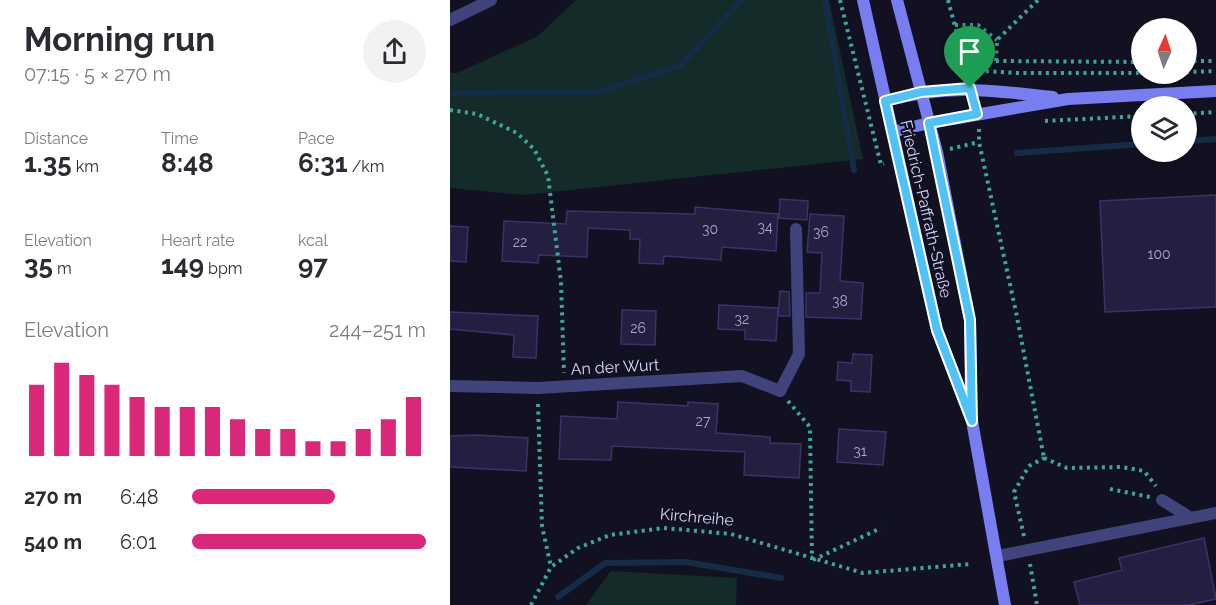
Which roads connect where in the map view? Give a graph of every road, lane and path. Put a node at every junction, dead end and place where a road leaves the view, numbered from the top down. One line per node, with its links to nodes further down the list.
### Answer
1 (491, 0): 6 (street)
2 (862, 0): 21 (main road, Friedrich-Paffrath-Straße)
3 (897, 0): 18 (main road, Friedrich-Paffrath-Straße)
4 (948, 0): 7 (path)
5 (1038, 0): 8 (path)
6 (450, 20)
7 (955, 25): 8 (path); 13 (path)
8 (997, 40): 10 (path)
9 (1216, 60): 11 (path)
10 (996, 61): 12 (path); 13 (path)
11 (1197, 61)
12 (1131, 62)
13 (967, 69): 16 (path); 17 (path)
14 (1216, 71): 15 (path)
15 (1197, 72)
16 (1131, 73)
17 (970, 88): 18 (main road); 20 (main road)
18 (921, 92): 21 (main road); 28 (main road, Friedrich-Paffrath-Straße)
19 (1216, 92): 20 (main road)
20 (1068, 99): 25 (main road)
21 (885, 101): 31 (main road, Friedrich-Paffrath-Straße)
22 (450, 110): 34 (path)
23 (1216, 112): 24 (path)
24 (1197, 113)
25 (977, 114): 28 (main road); 30 (path)
26 (1131, 117): 27 (path)
27 (1035, 121)
28 (929, 123): 31 (main road); 37 (main road, Friedrich-Paffrath-Straße)
29 (989, 128): 30 (path)
30 (980, 131): 38 (path)
31 (892, 132): 37 (main road, Friedrich-Paffrath-Straße)
32 (796, 229): 36 (street)
33 (450, 386): 35 (street, An der Wurt)
34 (564, 387): 35 (street, An der Wurt); 36 (street, An der Wurt)
35 (538, 388): 48 (path)
36 (780, 391): 46 (path)
37 (972, 421): 45 (main road, Friedrich-Paffrath-Straße)
38 (1044, 458): 40 (path); 44 (path)
39 (1110, 489): 40 (path)
40 (1162, 500): 42 (street)
41 (1216, 513): 42 (street)
42 (1191, 518): 44 (street)
43 (881, 528): 46 (path)
44 (1028, 551): 45 (street); 51 (path)
45 (998, 556): 50 (main road, Friedrich-Paffrath-Straße)
46 (812, 560): 47 (path, Kirchreihe); 48 (path, Kirchreihe)
47 (971, 564)
48 (551, 567): 49 (path, Kirchreihe)
49 (531, 605)
50 (1005, 605)
51 (1037, 605)

